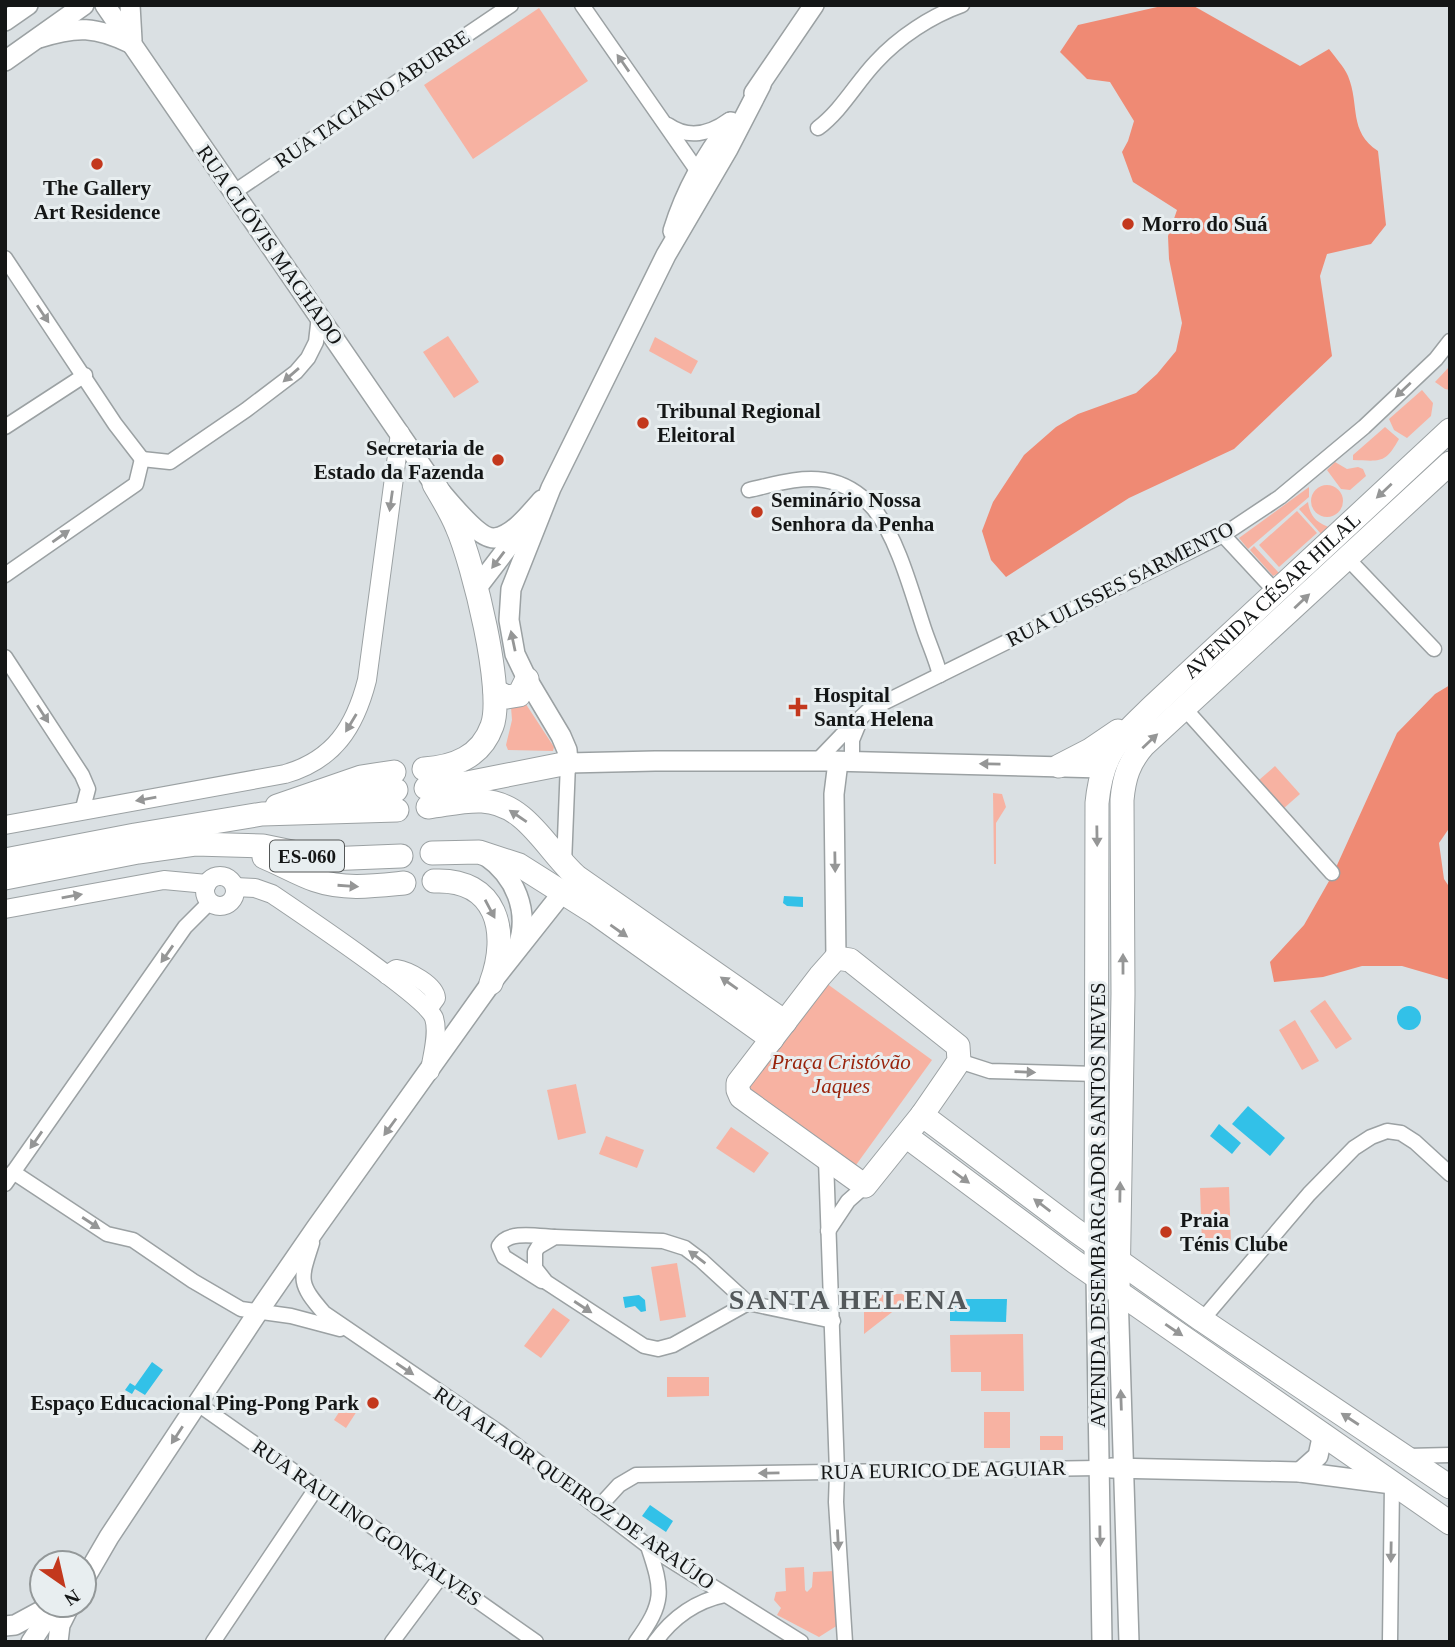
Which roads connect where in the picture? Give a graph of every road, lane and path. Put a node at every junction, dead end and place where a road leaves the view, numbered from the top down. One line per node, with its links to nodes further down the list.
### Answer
1 (28, 5): 9 (main road)
2 (83, 5): 10 (main road)
3 (105, 5): 11 (main road, RUA CLÓVIS MACHADO)
4 (130, 5): 11 (main road)
5 (511, 5): 18 (street, RUA TACIANO ABURRE)
6 (582, 5): 15 (street, one-way to 6)
7 (814, 5): 13 (main road)
8 (962, 5): 16 (street)
9 (5, 20)
10 (38, 38): 11 (main road); 12 (main road)
11 (132, 45): 18 (main road, RUA CLÓVIS MACHADO)
12 (5, 61)
13 (761, 85): 14 (main road); 17 (main road)
14 (739, 113): 15 (street); 17 (main road)
15 (661, 120): 17 (street)
16 (818, 128)
17 (702, 178): 30 (main road)
18 (234, 192): 20 (main road, RUA CLÓVIS MACHADO)
19 (5, 258): 22 (street, one-way to 22)
20 (319, 316): 25 (main road, RUA CLÓVIS MACHADO); 26 (street, one-way to 26)
21 (1450, 341): 31 (street, RUA ULISSES SARMENTO, one-way to 31)
22 (85, 375): 23 (street); 26 (street)
23 (5, 427)
24 (1450, 430): 35 (main road, AVENIDA CÉSAR HILAL, one-way to 35)
25 (400, 433): 28 (main road, RUA CLÓVIS MACHADO); 51 (street, one-way to 51)
26 (142, 459): 33 (street, one-way to 26)
27 (1450, 463): 32 (main road, AVENIDA CÉSAR HILAL)
28 (434, 484): 30 (main road, RUA CLÓVIS MACHADO); 34 (main road)
29 (749, 490): 38 (street)
30 (550, 492): 34 (main road, one-way to 34); 39 (main road, one-way to 30)
31 (1223, 534): 35 (street); 38 (street, RUA ULISSES SARMENTO)
32 (1348, 559): 36 (street); 42 (main road, AVENIDA CÉSAR HILAL, one-way to 32)
33 (5, 575)
34 (476, 589): 40 (main road)
35 (1275, 591): 41 (main road, AVENIDA CÉSAR HILAL)
36 (1434, 649)
37 (5, 657): 51 (street, one-way to 51)
38 (940, 675): 43 (street, RUA ULISSES SARMENTO)
39 (527, 679): 40 (main road); 46 (main road)
40 (495, 691): 49 (main road)
41 (1152, 707): 47 (main road); 48 (main road, AVENIDA CÉSAR HILAL)
42 (1185, 709): 50 (main road, AVENIDA CÉSAR HILAL, one-way to 42); 61 (street)
43 (864, 714): 44 (street, RUA ULISSES SARMENTO); 45 (street)
44 (817, 761): 45 (main road); 46 (main road)
45 (845, 762): 47 (main road, one-way to 45); 70 (main road, one-way to 70)
46 (568, 764): 49 (main road); 60 (street)
47 (1059, 766): 48 (main road)
48 (1102, 768): 50 (main road); 75 (main road, AVENIDA DESEMBARGADOR SANTOS NEVES, one-way to 75)
49 (426, 788): 60 (main road, one-way to 49)
50 (1122, 800): 86 (main road, AVENIDA DESEMBARGADOR SANTOS NEVES, one-way to 50)
51 (79, 811): 53 (street)
52 (237, 818): 52 (main road, ES-060); 54 (main road, ES-060)
53 (5, 825)
54 (137, 843): 55 (main road, ES-060); 59 (main road, ES-060); 62 (main road, ES-060)
55 (214, 844): 58 (main road, ES-060); 64 (main road, one-way to 64)
56 (479, 852): 57 (main road); 66 (main road); 69 (main road)
57 (432, 853)
58 (401, 856)
59 (5, 860)
60 (564, 865): 65 (main road)
61 (1332, 873)
62 (5, 878)
63 (434, 881): 71 (main road, one-way to 71)
64 (404, 883)
65 (594, 889): 66 (main road); 72 (main road, one-way to 65)
66 (563, 892): 69 (main road); 72 (main road, one-way to 72)
67 (209, 893): 68 (street, one-way to 67); 74 (street); 80 (street, one-way to 80)
68 (5, 909)
69 (516, 950): 71 (main road)
70 (836, 958): 72 (main road); 73 (main road)
71 (491, 983): 74 (main road)
72 (779, 1031): 78 (main road)
73 (959, 1061): 75 (street, one-way to 75); 76 (main road)
74 (430, 1072): 82 (main road, one-way to 82)
75 (1097, 1074): 85 (main road, AVENIDA DESEMBARGADOR SANTOS NEVES)
76 (922, 1115): 77 (main road); 85 (main road, one-way to 76)
77 (906, 1136): 81 (main road); 87 (main road, one-way to 87)
78 (826, 1160): 81 (main road); 83 (street)
79 (1450, 1174): 92 (street)
80 (9, 1178): 91 (street, RUA ALAOR QUEIROZ DE ARAÚJO, one-way to 91)
81 (865, 1186): 83 (street)
82 (316, 1228): 91 (main road); 94 (street, RUA ALAOR QUEIROZ DE ARAÚJO)
83 (828, 1231): 93 (street)
84 (555, 1237): 88 (street); 88 (street); 90 (street, one-way to 84)
85 (1097, 1245): 86 (main road); 87 (main road, AVENIDA DESEMBARGADOR SANTOS NEVES)
86 (1119, 1260): 89 (main road, AVENIDA DESEMBARGADOR SANTOS NEVES); 92 (main road)
87 (1096, 1276): 89 (main road); 99 (main road, AVENIDA DESEMBARGADOR SANTOS NEVES)
88 (556, 1289): 90 (street, one-way to 90)
89 (1118, 1292): 96 (main road, one-way to 96); 100 (main road, AVENIDA DESEMBARGADOR SANTOS NEVES, one-way to 89)
90 (748, 1303): 93 (street)
91 (258, 1312): 94 (street, RUA ALAOR QUEIROZ DE ARAÚJO); 95 (main road)
92 (1202, 1320): 98 (main road, one-way to 92)
93 (832, 1321): 101 (street)
94 (348, 1331): 107 (street, RUA ALAOR QUEIROZ DE ARAÚJO, one-way to 107)
95 (198, 1404): 104 (street, RUA RAULINO GONÇALVES); 110 (main road, one-way to 110)
96 (1323, 1433): 102 (main road); 103 (main road)
97 (1450, 1455): 98 (street)
98 (1407, 1457): 105 (main road)
99 (1098, 1468): 100 (main road, RUA EURICO DE AGUIAR); 101 (street, RUA EURICO DE AGUIAR); 126 (main road, AVENIDA DESEMBARGADOR SANTOS NEVES, one-way to 126)
100 (1123, 1468): 102 (main road, RUA EURICO DE AGUIAR); 127 (main road, AVENIDA DESEMBARGADOR SANTOS NEVES)
101 (837, 1472): 107 (street, RUA EURICO DE AGUIAR, one-way to 107); 125 (street, one-way to 125)
102 (1300, 1472): 103 (main road, RUA EURICO DE AGUIAR)
103 (1392, 1484): 106 (main road); 108 (main road); 128 (street, one-way to 128)
104 (317, 1487): 111 (street, RUA RAULINO GONÇALVES); 119 (street)
105 (1450, 1487)
106 (1450, 1497)
107 (597, 1508): 109 (street, RUA ALAOR QUEIROZ DE ARAÚJO)
108 (1450, 1523)
109 (648, 1546): 112 (street, RUA ALAOR QUEIROZ DE ARAÚJO); 122 (street)
110 (98, 1555)
111 (442, 1575): 120 (street); 121 (street, RUA RAULINO GONÇALVES)
112 (725, 1595): 123 (street); 124 (street, RUA ALAOR QUEIROZ DE ARAÚJO)
113 (28, 1618): 116 (main road)
114 (45, 1619): 117 (main road)
115 (63, 1619): 118 (main road)
116 (5, 1626)
117 (31, 1642)
118 (58, 1642)
119 (213, 1642)
120 (392, 1642)
121 (536, 1642)
122 (636, 1642)
123 (655, 1642)
124 (801, 1642)
125 (845, 1642)
126 (1102, 1642)
127 (1129, 1642)
128 (1390, 1642)

